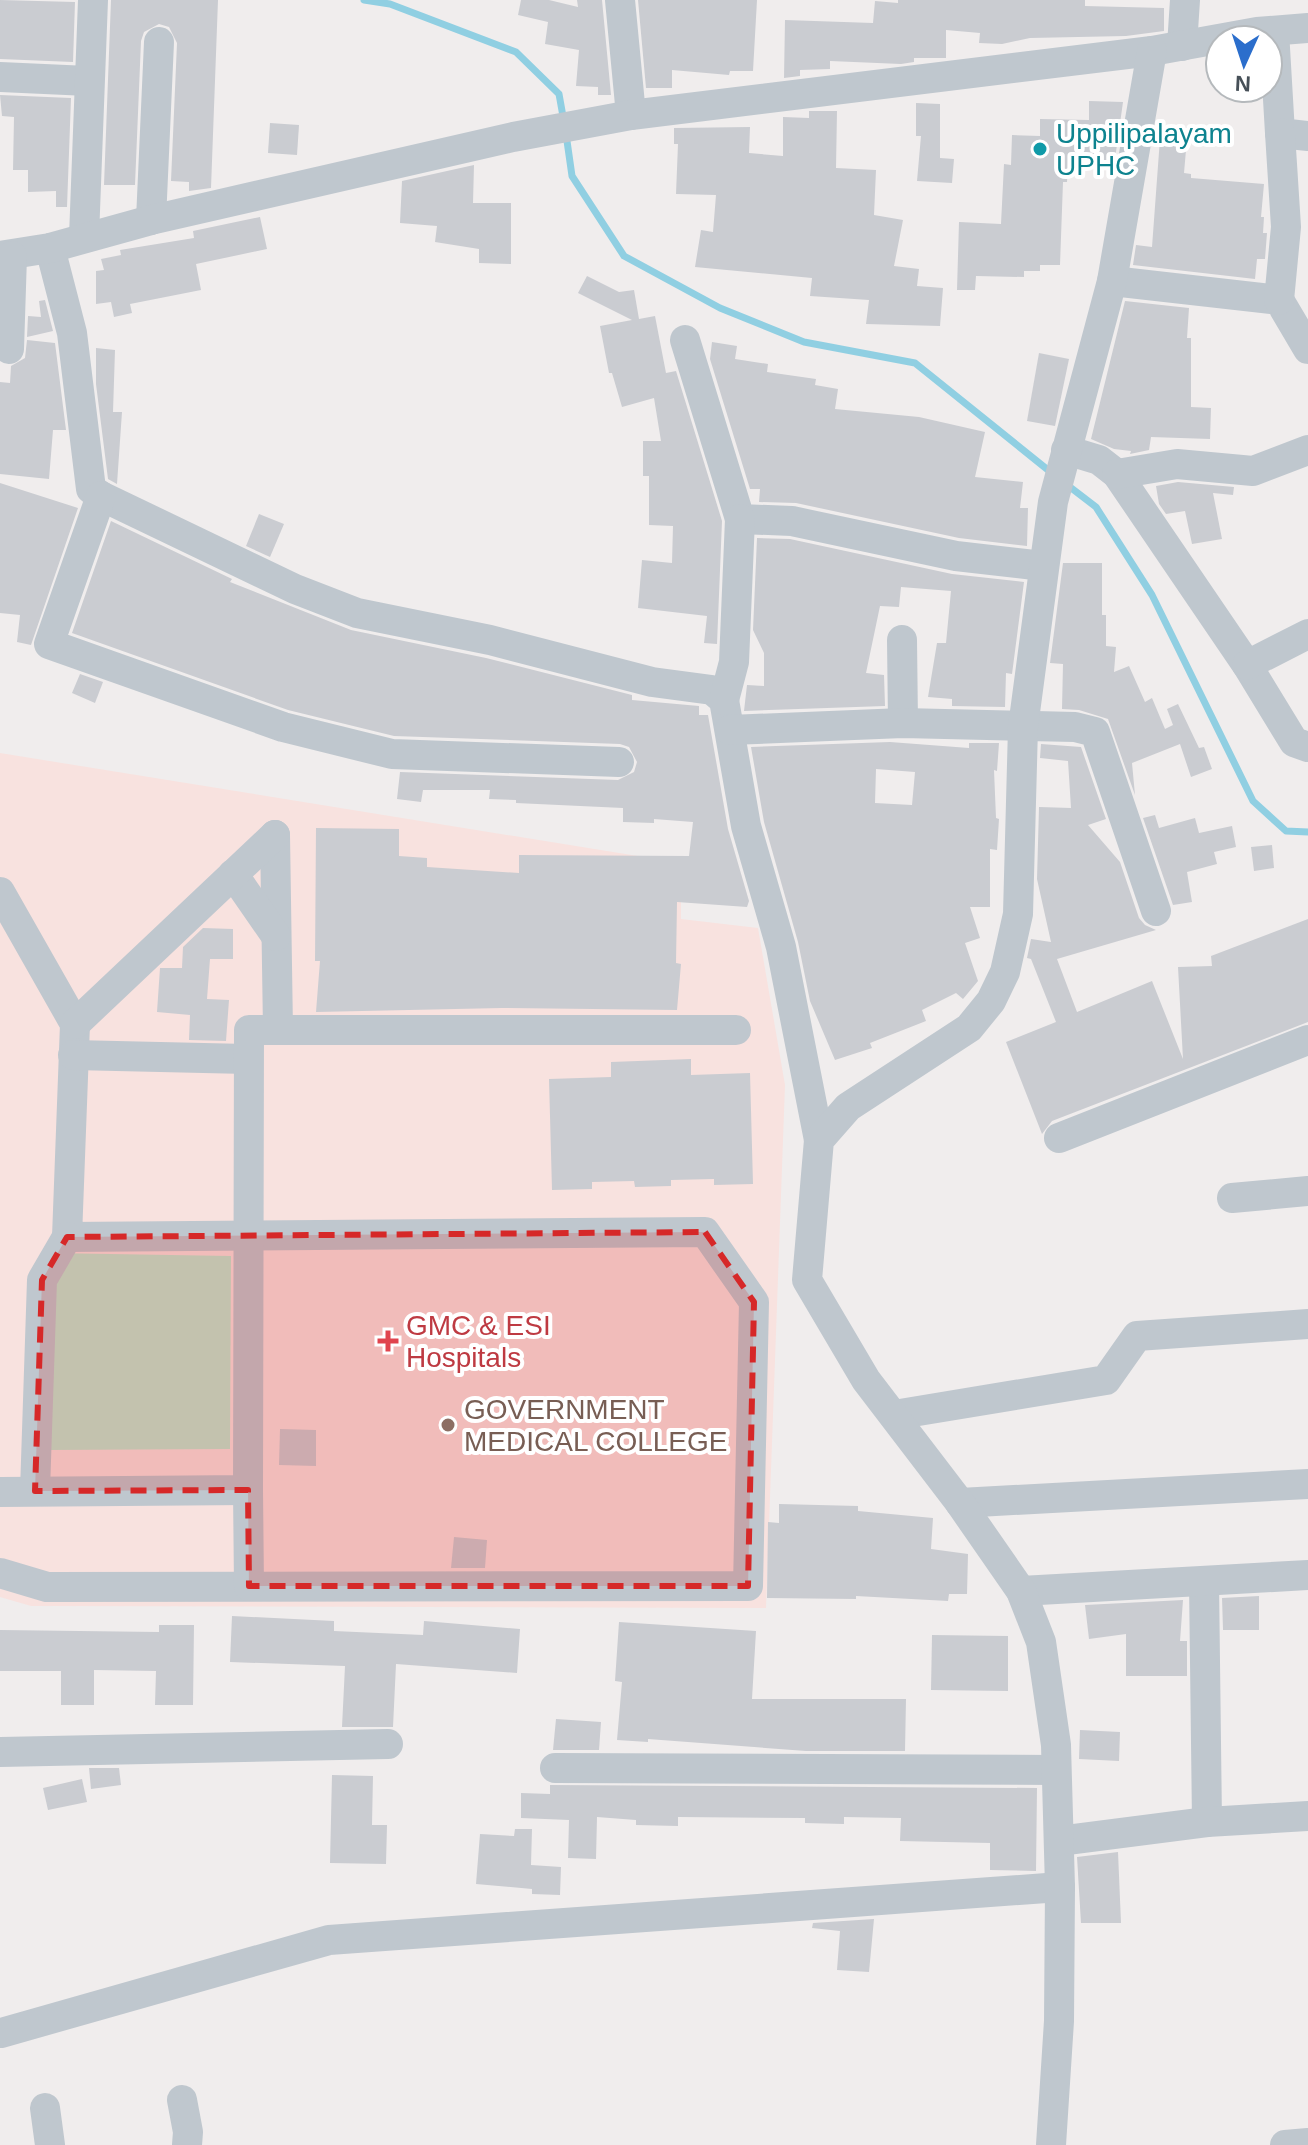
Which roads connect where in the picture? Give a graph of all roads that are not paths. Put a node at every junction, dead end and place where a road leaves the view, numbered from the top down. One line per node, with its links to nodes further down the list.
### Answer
1 (93, 0): 11 (street)
2 (620, 0): 13 (street)
3 (1185, 0): 8 (street)
4 (1308, 28): 5 (street)
5 (1284, 30)
6 (159, 42): 15 (street)
7 (1204, 42): 8 (street)
8 (1182, 46): 9 (street)
9 (1152, 51): 13 (street); 19 (street)
10 (0, 77): 11 (street)
11 (88, 81): 16 (street)
12 (1284, 83): 14 (street)
13 (631, 115): 15 (street)
14 (1294, 135): 20 (street)
15 (151, 220): 16 (street)
16 (84, 237): 17 (street)
17 (50, 248): 18 (street); 27 (street)
18 (6, 256): 22 (street)
19 (1112, 281): 20 (street); 25 (street)
20 (1279, 300): 23 (street)
21 (685, 340): 28 (street)
22 (9, 349)
23 (1308, 349)
24 (1308, 450): 26 (street)
25 (1064, 458): 26 (street); 29 (street)
26 (1117, 474): 32 (street)
27 (101, 496): 33 (street); 38 (street)
28 (740, 519): 29 (street); 33 (street)
29 (1043, 566): 35 (street)
30 (1308, 634): 32 (street)
31 (902, 640): 34 (street)
32 (1247, 665): 37 (street)
33 (724, 700): 36 (street)
34 (903, 723): 35 (street); 36 (street)
35 (1023, 727): 41 (street); 50 (street)
36 (730, 730): 50 (street)
37 (1308, 747)
38 (619, 762)
39 (233, 874): 42 (street); 42 (street); 43 (street)
40 (0, 892): 43 (street)
41 (1156, 911)
42 (276, 936): 44 (street)
43 (75, 1024): 47 (street)
44 (278, 1030): 45 (street); 48 (street)
45 (736, 1030)
46 (1308, 1040): 49 (street)
47 (73, 1055): 48 (street); 54 (street)
48 (247, 1059): 53 (street)
49 (1059, 1138)
50 (819, 1140): 56 (street)
51 (1308, 1191): 52 (street)
52 (1232, 1198)
53 (247, 1236): 54 (street); 58 (street); 65 (street)
54 (67, 1237): 59 (street)
55 (1308, 1324): 56 (street)
56 (894, 1415): 61 (street)
57 (1308, 1484): 61 (street)
58 (248, 1490): 59 (street); 65 (street)
59 (35, 1491): 60 (street)
60 (0, 1492)
61 (960, 1503): 66 (street)
62 (0, 1573): 65 (street)
63 (1308, 1575): 64 (street)
64 (1204, 1581): 66 (street); 72 (street)
65 (249, 1586)
66 (1021, 1591): 70 (street)
67 (388, 1744): 68 (street)
68 (0, 1752)
69 (555, 1768): 70 (street)
70 (1056, 1770): 73 (street)
71 (1308, 1816): 72 (street)
72 (1207, 1822): 73 (street)
73 (1059, 1841): 74 (street)
74 (1060, 1887): 75 (street); 81 (street)
75 (0, 2028)
76 (182, 2100): 80 (street)
77 (45, 2108): 79 (street)
78 (1308, 2143): 82 (street)
79 (50, 2145)
80 (187, 2145)
81 (1051, 2145)
82 (1285, 2145)

